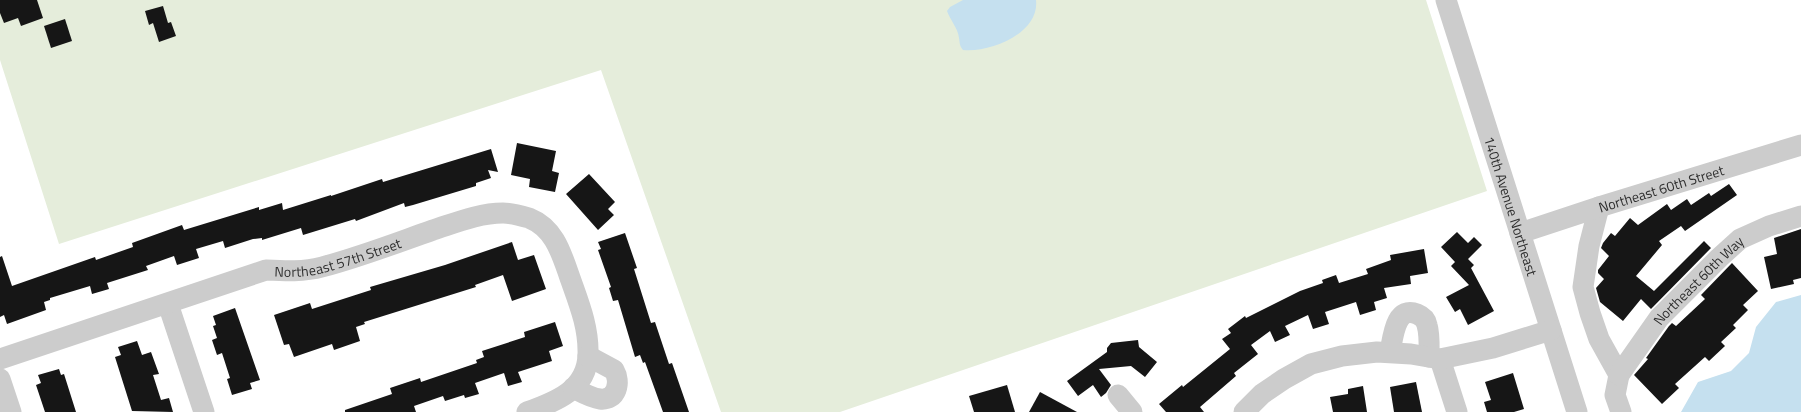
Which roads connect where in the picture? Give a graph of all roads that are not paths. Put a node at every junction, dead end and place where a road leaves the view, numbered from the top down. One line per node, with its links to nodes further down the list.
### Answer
1 (1446, 0): 5 (street, 140th Avenue Northeast)
2 (1801, 145): 3 (street, Northeast 60th Street)
3 (1599, 207): 5 (street, Northeast 60th Street); 12 (street)
4 (1801, 216): 12 (street, Northeast 60th Way)
5 (1520, 233): 7 (street, 140th Avenue Northeast)
6 (168, 304): 10 (street, Northeast 57th Street); 11 (street, Northeast 57th Street); 16 (street)
7 (1551, 330): 9 (street); 21 (street, 140th Avenue Northeast)
8 (1390, 352): 9 (street); 9 (street); 19 (street)
9 (1434, 358): 20 (street)
10 (0, 360)
11 (582, 373): 11 (street); 17 (street)
12 (1619, 374): 22 (street)
13 (0, 378): 15 (street)
14 (1118, 395): 18 (street)
15 (11, 412)
16 (204, 412)
17 (527, 412)
18 (1132, 412)
19 (1244, 412)
20 (1457, 412)
21 (1577, 412)
22 (1621, 412)

